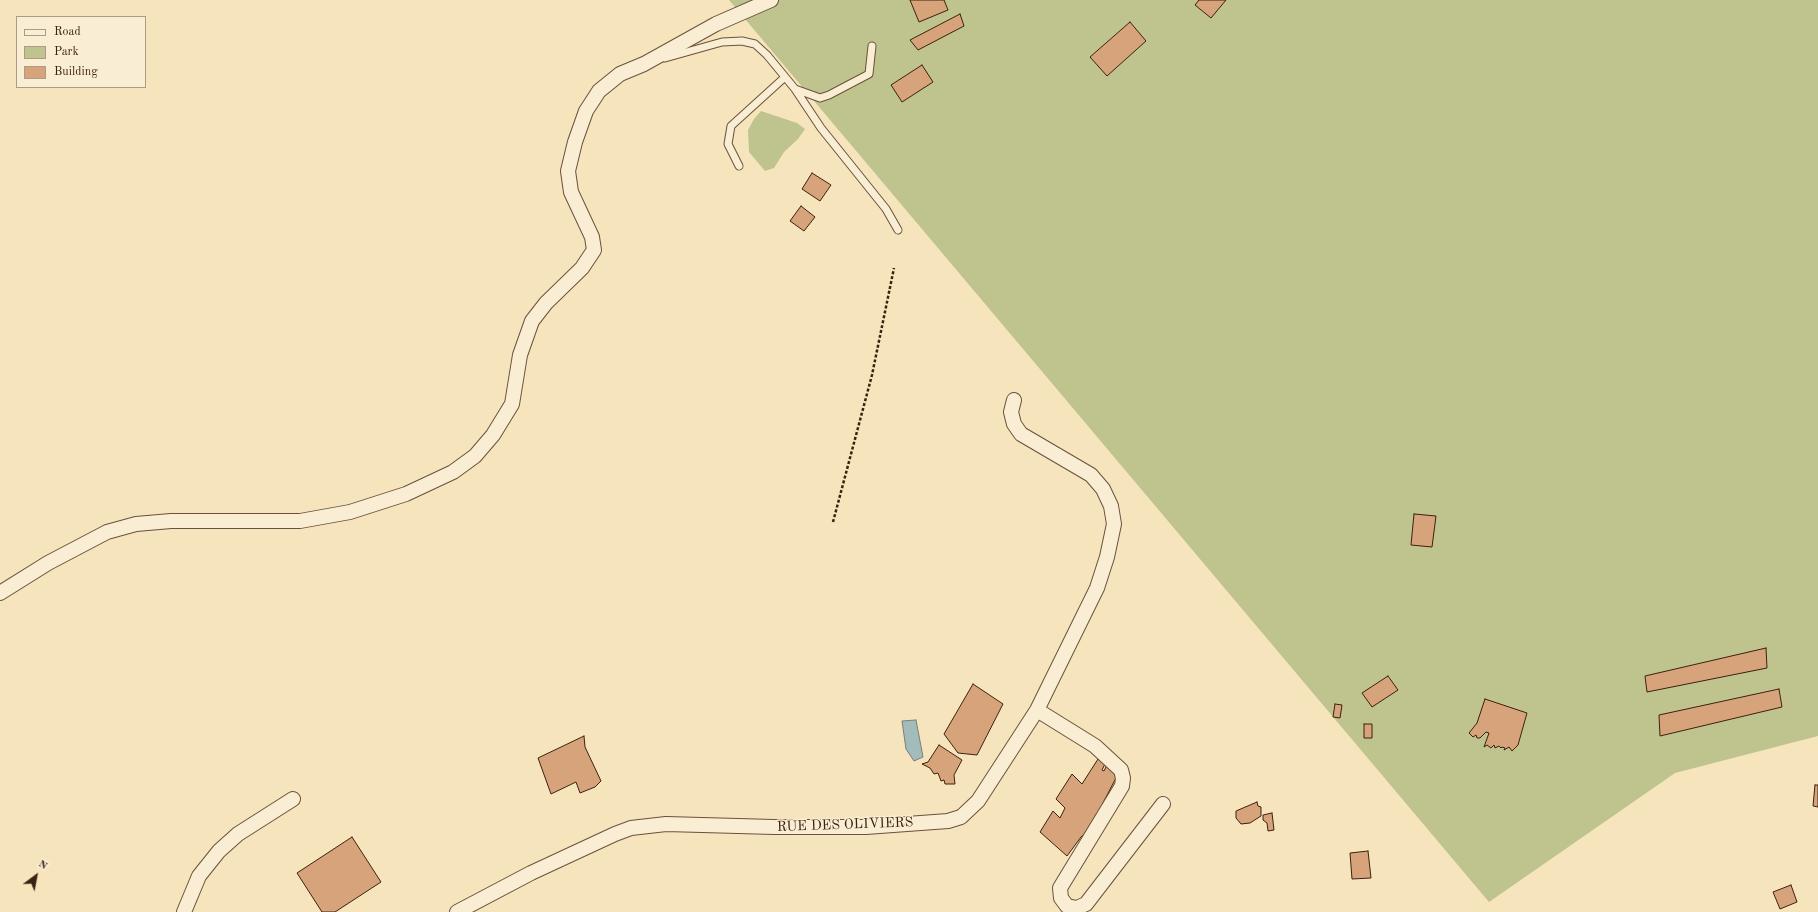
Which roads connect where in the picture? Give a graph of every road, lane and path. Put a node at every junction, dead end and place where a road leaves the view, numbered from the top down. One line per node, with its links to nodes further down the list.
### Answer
1 (771, 0): 3 (street)
2 (872, 46): 5 (lane)
3 (644, 64): 4 (lane); 11 (street)
4 (785, 77): 5 (lane); 6 (lane)
5 (795, 89): 7 (lane)
6 (739, 166)
7 (898, 230)
8 (894, 268): 10 (path)
9 (1014, 400): 12 (street, RUE DES OLIVIERS)
10 (834, 522)
11 (0, 593)
12 (1037, 710): 14 (street); 16 (street, RUE DES OLIVIERS)
13 (293, 799): 15 (street)
14 (1163, 804)
15 (184, 912)
16 (458, 912)

